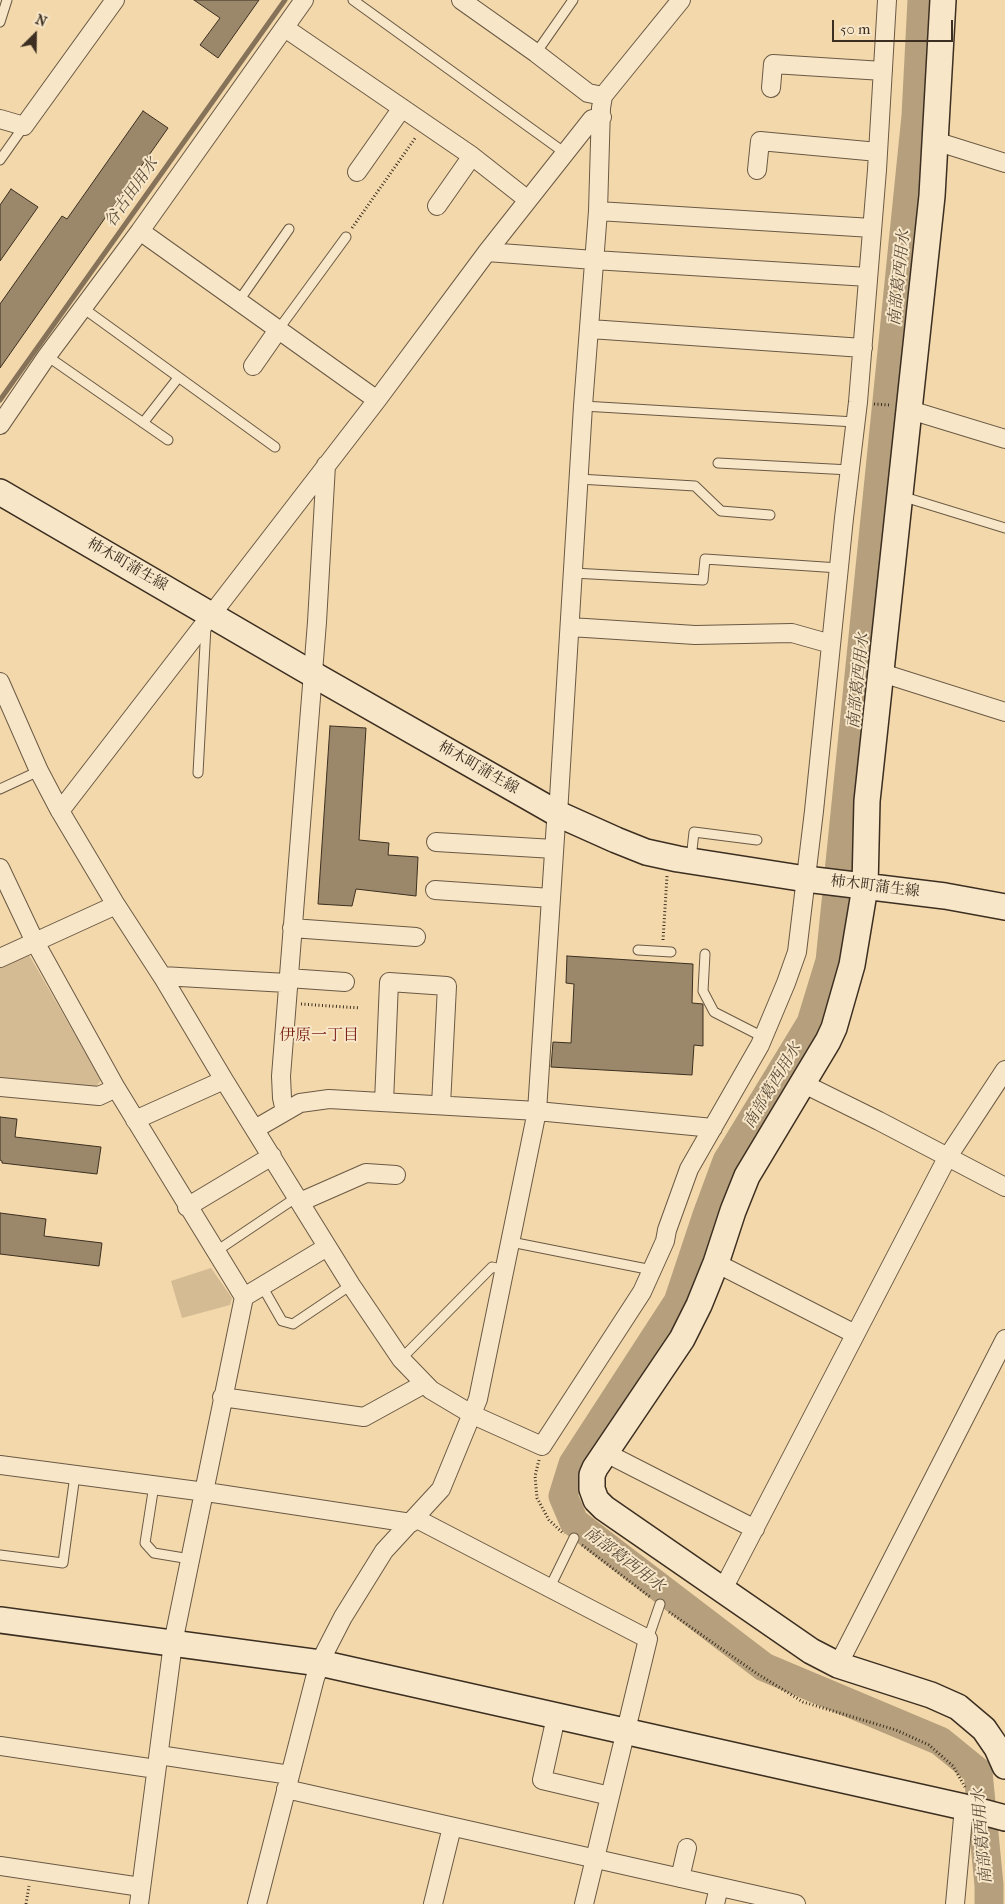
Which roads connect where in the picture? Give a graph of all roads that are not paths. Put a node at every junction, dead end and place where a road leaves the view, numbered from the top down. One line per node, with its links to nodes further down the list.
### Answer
1 (6, 0): 10 (lane)
2 (115, 0): 19 (street)
3 (304, 0): 11 (street)
4 (353, 0): 22 (lane)
5 (461, 0): 12 (street)
6 (573, 0): 12 (lane)
7 (681, 0): 15 (street)
8 (887, 0): 13 (street)
9 (943, 0): 20 (street)
10 (0, 22)
11 (285, 28): 16 (street); 33 (street)
12 (536, 52): 15 (street)
13 (883, 71): 14 (street); 21 (street)
14 (771, 88)
15 (603, 96): 17 (street)
16 (402, 108): 23 (street); 27 (street)
17 (602, 118): 22 (street); 30 (street)
18 (0, 119): 19 (street)
19 (24, 126): 24 (lane)
20 (935, 142): 25 (street); 48 (street)
21 (878, 152): 26 (street); 31 (street)
22 (565, 153): 28 (street)
23 (472, 156): 28 (street); 29 (street)
24 (0, 160)
25 (1005, 164)
26 (757, 170)
27 (357, 172)
28 (528, 200): 35 (street)
29 (437, 206)
30 (598, 211): 31 (street); 36 (street)
31 (872, 228): 37 (street)
32 (289, 229): 38 (lane)
33 (140, 231): 38 (street); 39 (street)
34 (346, 237): 41 (lane)
35 (487, 252): 36 (street); 46 (street)
36 (594, 260): 37 (street); 40 (street)
37 (868, 277): 42 (street)
38 (238, 302): 41 (street)
39 (83, 308): 43 (street); 45 (lane)
40 (590, 329): 42 (street); 47 (street)
41 (278, 330): 44 (street); 46 (street)
42 (862, 348): 49 (street)
43 (47, 356): 50 (lane); 51 (street)
44 (253, 366)
45 (178, 378): 50 (lane); 54 (lane)
46 (377, 400): 56 (street)
47 (583, 406): 49 (lane); 58 (street)
48 (902, 408): 52 (street); 60 (street)
49 (855, 422): 57 (street)
50 (143, 424): 53 (lane)
51 (0, 425)
52 (1005, 439)
53 (168, 440)
54 (274, 447)
55 (718, 463): 57 (lane)
56 (326, 465): 65 (street); 69 (street)
57 (850, 470): 63 (street)
58 (579, 480): 61 (lane); 64 (street)
59 (0, 492): 65 (street, 柿木町蒲生線)
60 (901, 496): 62 (lane); 68 (street)
61 (770, 515)
62 (1005, 528)
63 (839, 568): 64 (lane); 67 (street)
64 (573, 573): 66 (street)
65 (209, 618): 69 (street, 柿木町蒲生線); 73 (lane); 75 (street)
66 (570, 627): 67 (street); 76 (street)
67 (831, 644): 82 (street)
68 (882, 673): 71 (street); 83 (street)
69 (313, 674): 76 (street, 柿木町蒲生線); 88 (street)
70 (0, 682): 72 (street)
71 (1005, 712)
72 (39, 771): 74 (lane); 75 (street)
73 (198, 773)
74 (0, 789)
75 (60, 811): 86 (street)
76 (558, 814): 79 (street); 80 (street, 柿木町蒲生線)
77 (757, 840): 80 (lane)
78 (436, 842): 79 (street)
79 (554, 849): 85 (street)
80 (691, 861): 82 (street, 柿木町蒲生線)
81 (0, 868): 90 (street)
82 (809, 879): 83 (street, 柿木町蒲生線); 98 (street)
83 (861, 886): 87 (street, 柿木町蒲生線); 101 (street)
84 (435, 890): 85 (street)
85 (551, 898): 107 (street)
86 (116, 905): 90 (street); 95 (street)
87 (1005, 907)
88 (292, 928): 89 (street); 96 (street)
89 (416, 937)
90 (35, 942): 94 (street); 103 (street)
91 (638, 950): 92 (lane)
92 (671, 952)
93 (704, 954): 98 (lane)
94 (0, 958)
95 (162, 976): 96 (street); 100 (street)
96 (287, 981): 97 (street); 106 (street)
97 (345, 982)
98 (763, 1038): 109 (street)
99 (1005, 1070): 112 (street)
100 (224, 1080): 108 (street); 110 (street)
101 (802, 1083): 112 (street); 120 (street)
102 (0, 1087): 103 (street)
103 (116, 1088): 108 (street)
104 (384, 1102): 105 (street); 105 (street); 106 (street)
105 (441, 1105): 107 (street)
106 (285, 1111): 110 (street)
107 (537, 1111): 109 (street); 117 (street)
108 (135, 1120): 116 (street)
109 (713, 1128): 122 (street)
110 (255, 1129): 111 (street)
111 (272, 1156): 115 (street); 116 (street)
112 (947, 1158): 114 (street); 126 (street)
113 (396, 1175): 115 (street)
114 (1005, 1187)
115 (299, 1200): 118 (street); 119 (lane)
116 (187, 1207): 119 (street)
117 (511, 1242): 121 (street); 122 (lane)
118 (327, 1247): 123 (street); 124 (street)
119 (215, 1252): 125 (street)
120 (716, 1262): 126 (street); 132 (street)
121 (506, 1270): 128 (lane); 131 (street)
122 (652, 1270): 131 (street)
123 (351, 1285): 124 (lane); 128 (street)
124 (262, 1286): 125 (street)
125 (244, 1297): 130 (street)
126 (854, 1334): 138 (street)
127 (1005, 1339): 149 (street)
128 (401, 1359): 129 (street)
129 (424, 1384): 130 (street); 131 (street)
130 (222, 1397): 136 (street)
131 (473, 1415): 137 (street)
132 (606, 1453): 138 (street); 143 (street)
133 (0, 1465): 134 (street)
134 (75, 1475): 135 (street); 140 (lane)
135 (154, 1485): 136 (street); 141 (lane)
136 (204, 1492): 137 (street); 141 (street)
137 (413, 1521): 142 (street); 148 (street)
138 (756, 1529): 143 (street)
139 (574, 1538): 142 (lane)
140 (0, 1555)
141 (190, 1559): 147 (street)
142 (550, 1588): 146 (street)
143 (722, 1591): 149 (street)
144 (660, 1604): 146 (lane)
145 (0, 1620): 147 (street)
146 (648, 1639): 151 (street)
147 (173, 1643): 148 (street); 153 (street)
148 (320, 1663): 150 (street); 155 (street)
149 (838, 1665): 154 (street)
150 (556, 1717): 151 (street); 156 (street)
151 (625, 1732): 156 (street); 157 (street)
152 (0, 1746): 153 (street)
153 (157, 1762): 155 (street); 165 (street)
154 (1005, 1764)
155 (288, 1782): 159 (street); 166 (street)
156 (610, 1796): 161 (street)
157 (964, 1807): 158 (street); 170 (street)
158 (1005, 1818)
159 (452, 1827): 161 (street); 167 (street)
160 (686, 1848): 163 (street)
161 (594, 1858): 163 (street); 168 (street)
162 (0, 1866): 165 (street)
163 (680, 1878): 164 (street)
164 (717, 1895): 169 (street)
165 (140, 1896)
166 (257, 1904)
167 (433, 1904)
168 (584, 1904)
169 (796, 1904)
170 (955, 1904)

